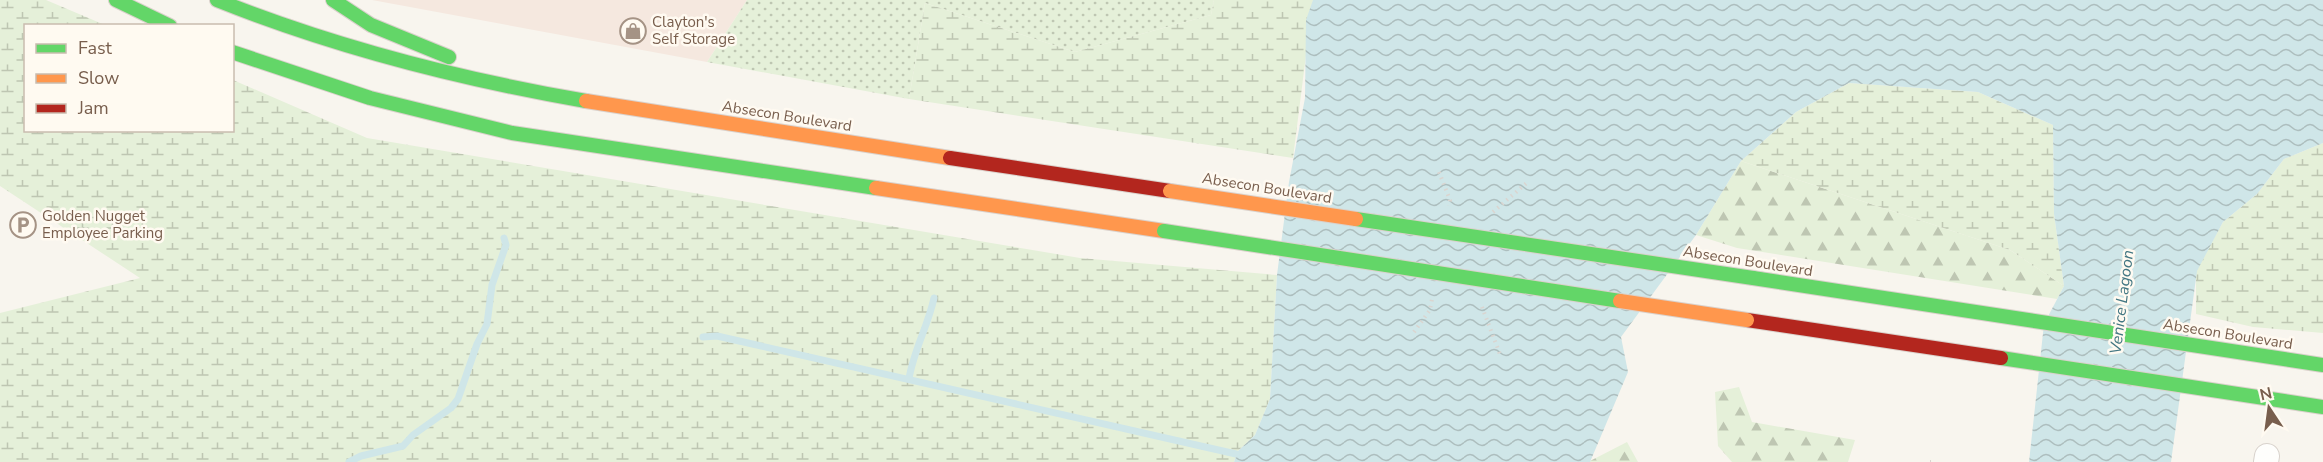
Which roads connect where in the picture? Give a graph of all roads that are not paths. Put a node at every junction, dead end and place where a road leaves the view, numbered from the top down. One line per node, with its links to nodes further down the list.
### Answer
1 (116, 0): 4 (highway)
2 (217, 0): 6 (highway, Absecon Boulevard)
3 (333, 0): 6 (highway)
4 (166, 24)
5 (234, 53): 8 (highway, bridge)
6 (546, 95): 7 (highway, Absecon Boulevard, bridge)
7 (2323, 365)
8 (2323, 407)

